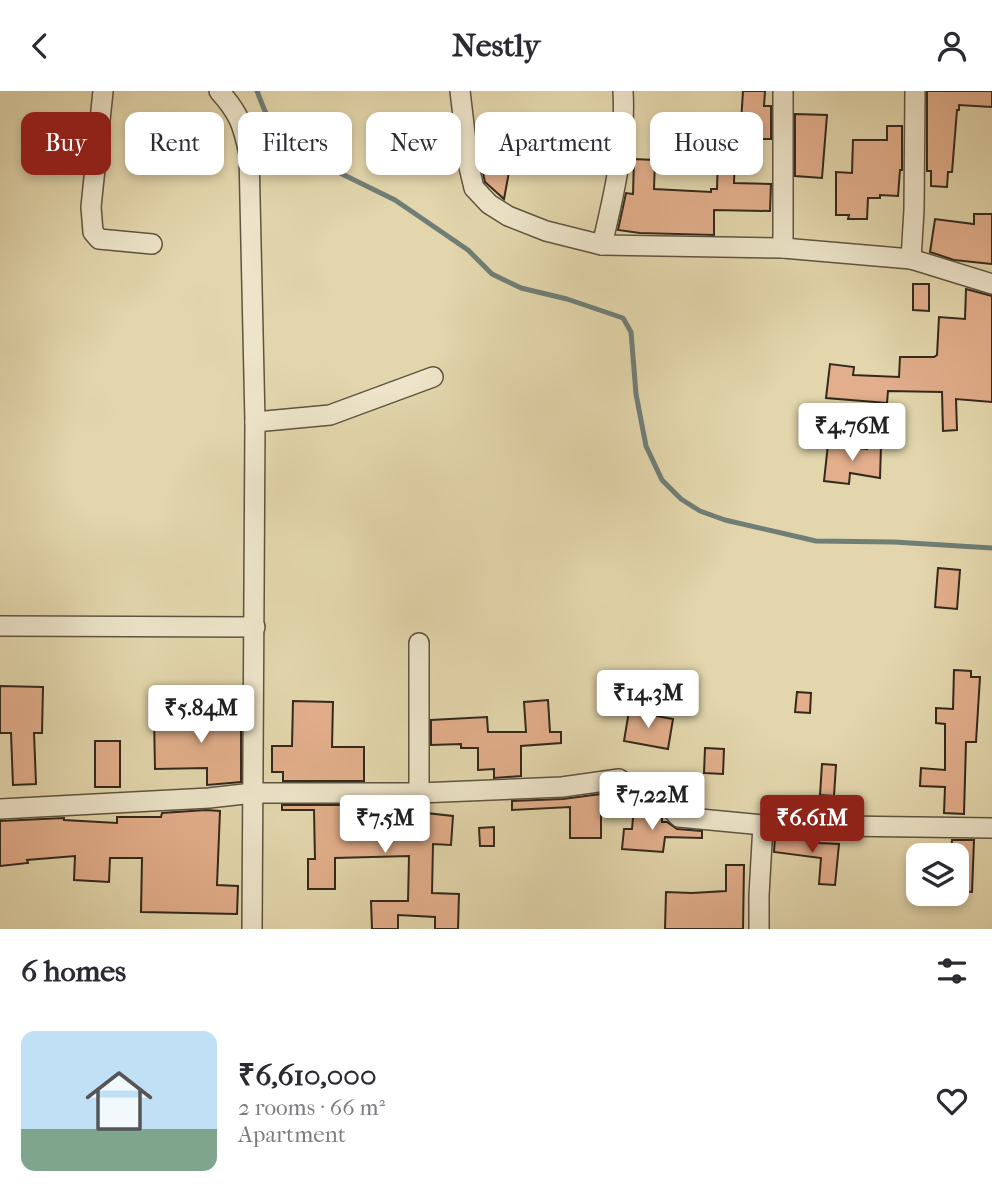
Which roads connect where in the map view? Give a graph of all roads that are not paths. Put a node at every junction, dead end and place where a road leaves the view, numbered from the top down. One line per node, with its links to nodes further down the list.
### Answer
1 (103, 91): 7 (street)
2 (219, 91): 13 (street)
3 (460, 91): 8 (street)
4 (623, 91): 8 (street)
5 (783, 91): 9 (street)
6 (915, 91): 10 (street)
7 (152, 244)
8 (602, 245): 9 (street)
9 (783, 249): 10 (street)
10 (911, 259): 11 (street)
11 (992, 284)
12 (432, 377): 13 (street)
13 (254, 422): 15 (street)
14 (0, 626): 15 (street)
15 (255, 627): 17 (street)
16 (419, 643): 18 (street)
17 (253, 793): 18 (street); 19 (street); 22 (street)
18 (419, 793): 20 (street)
19 (0, 809)
20 (763, 825): 21 (street); 23 (street)
21 (992, 828)
22 (252, 929)
23 (759, 929)

